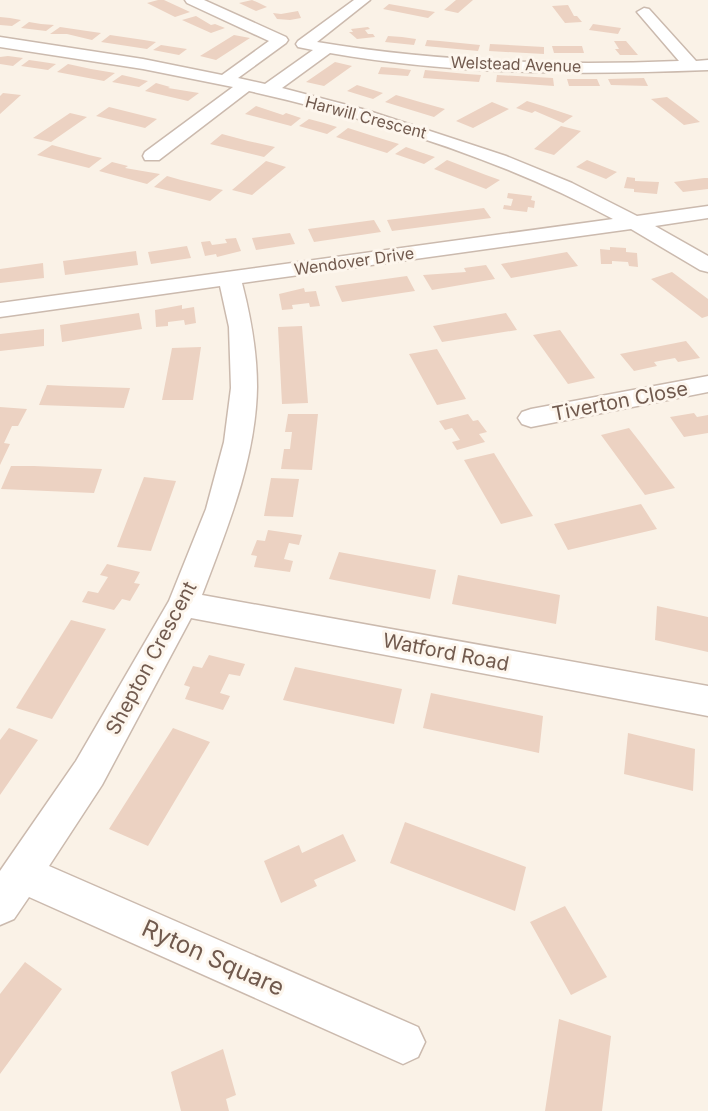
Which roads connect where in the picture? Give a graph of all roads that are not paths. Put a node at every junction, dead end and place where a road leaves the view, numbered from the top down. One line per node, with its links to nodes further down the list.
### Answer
1 (192, 0): 7 (street)
2 (363, 0): 5 (street, Welstead Avenue)
3 (644, 12): 6 (street)
4 (0, 42): 7 (street, Harwill Crescent)
5 (325, 49): 6 (street, Welstead Avenue); 9 (street)
6 (700, 65)
7 (224, 81): 8 (street, Harwill Crescent)
8 (245, 86): 9 (street, Harwill Crescent); 10 (street)
9 (267, 91): 12 (street, Harwill Crescent)
10 (152, 156)
11 (708, 212): 12 (street, Wendover Drive)
12 (634, 221): 13 (street, Harwill Crescent); 14 (street, Wendover Drive)
13 (708, 266)
14 (230, 279): 15 (street, Wendover Drive); 18 (street, Shepton Crescent)
15 (0, 310)
16 (708, 384): 17 (street, Tiverton Close)
17 (531, 418)
18 (183, 604): 19 (street, Watford Road); 20 (street, Shepton Crescent)
19 (708, 701)
20 (11, 890): 21 (street, Ryton Square)
21 (403, 1042)

